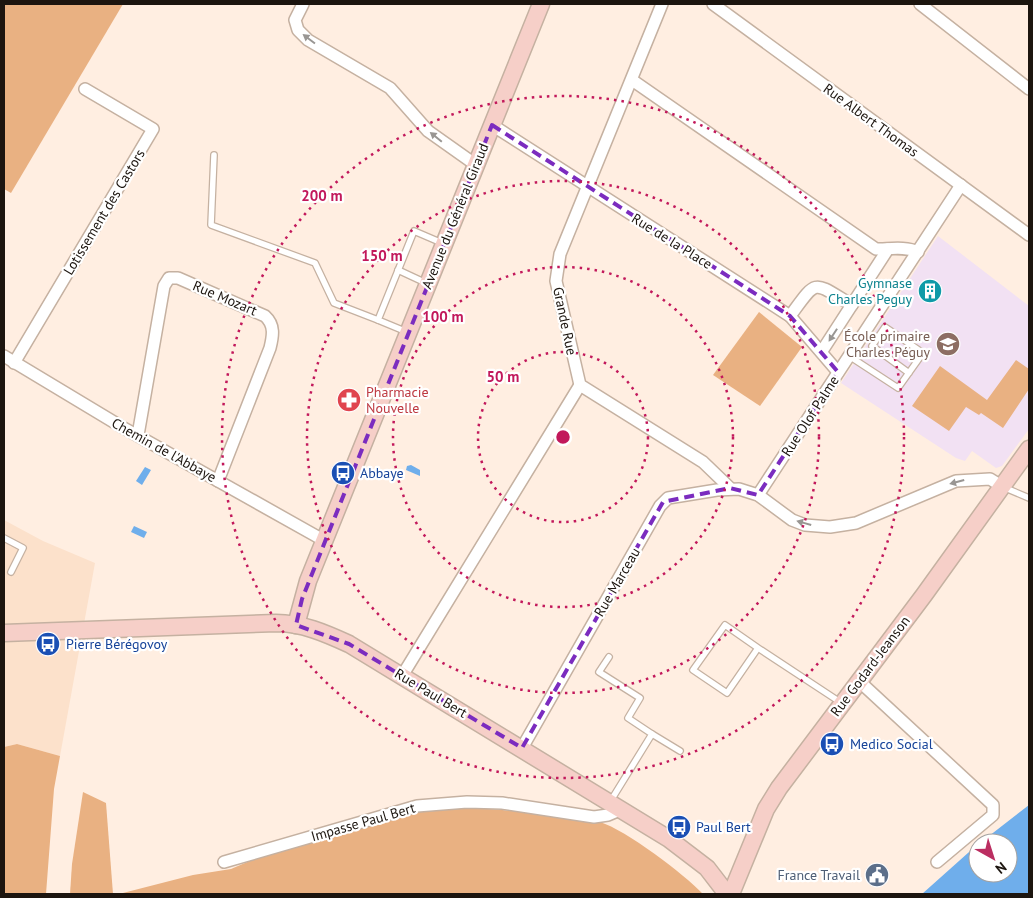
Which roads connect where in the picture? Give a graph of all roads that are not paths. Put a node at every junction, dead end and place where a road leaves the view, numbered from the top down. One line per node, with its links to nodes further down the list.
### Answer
1 (303, 4): 11 (street, one-way to 1)
2 (541, 4): 9 (main road, Avenue du Général Giraud)
3 (662, 4): 6 (street, Grande Rue)
4 (713, 4): 12 (street, Rue Albert Thomas)
5 (920, 4): 8 (street)
6 (632, 80): 13 (street, Grande Rue); 16 (street)
7 (85, 89): 27 (street, Lotissement des Castors)
8 (1029, 89)
9 (492, 125): 11 (main road, Avenue du Général Giraud); 13 (street, Rue de la Place)
10 (214, 155): 22 (lane)
11 (476, 165): 15 (main road, Avenue du Général Giraud)
12 (961, 185): 14 (street, Rue Albert Thomas); 17 (street, Rue Olof Palme)
13 (587, 187): 21 (street, Rue de la Place); 30 (street, Grande Rue)
14 (1029, 235)
15 (444, 244): 18 (lane); 19 (main road, Avenue du Général Giraud)
16 (888, 249): 17 (street); 20 (street)
17 (918, 252): 26 (street, Rue Olof Palme)
18 (398, 270): 19 (lane); 22 (lane)
19 (428, 283): 23 (main road, Avenue du Général Giraud)
20 (852, 306): 21 (street); 24 (street, one-way to 24)
21 (790, 316): 24 (street, Rue de la Place)
22 (378, 320): 23 (lane)
23 (409, 332): 39 (main road, Avenue du Général Giraud)
24 (822, 351): 28 (street, Rue de la Place)
25 (4, 356): 27 (street, Chemin de l'Abbaye)
26 (849, 356): 28 (street, Rue Olof Palme); 29 (lane)
27 (14, 363): 31 (street, Chemin de l'Abbaye)
28 (838, 372): 36 (street, Rue Olof Palme)
29 (909, 373): 29 (lane)
30 (580, 385): 35 (street); 45 (street)
31 (138, 435): 33 (street, Chemin de l'Abbaye); 33 (street, Rue Mozart)
32 (1029, 449): 34 (main road, Rue Godard-Jeanson)
33 (218, 481): 39 (street, Chemin de l'Abbaye)
34 (1003, 487): 36 (street, one-way to 36); 37 (lane); 46 (main road, Rue Godard-Jeanson)
35 (730, 488): 36 (street, Rue Marceau); 49 (street, Rue Marceau)
36 (758, 495)
37 (1029, 498)
38 (4, 538): 40 (lane)
39 (325, 540): 41 (main road, Avenue du Général Giraud)
40 (10, 572)
41 (296, 625): 42 (main road, Rue Paul Bert); 45 (main road, Rue Paul Bert)
42 (4, 633)
43 (758, 648): 43 (lane); 47 (lane)
44 (608, 657): 48 (lane)
45 (402, 676): 49 (main road, Rue Paul Bert)
46 (859, 681): 47 (main road, Rue Godard-Jeanson); 53 (street)
47 (842, 704): 55 (main road, Rue Godard-Jeanson)
48 (652, 734): 50 (lane); 51 (lane)
49 (522, 748): 51 (main road, Rue Paul Bert)
50 (680, 751)
51 (616, 805): 52 (street, Impasse Paul Bert); 54 (main road, Rue Paul Bert)
52 (224, 862)
53 (938, 862)
54 (727, 894)
55 (731, 894)

